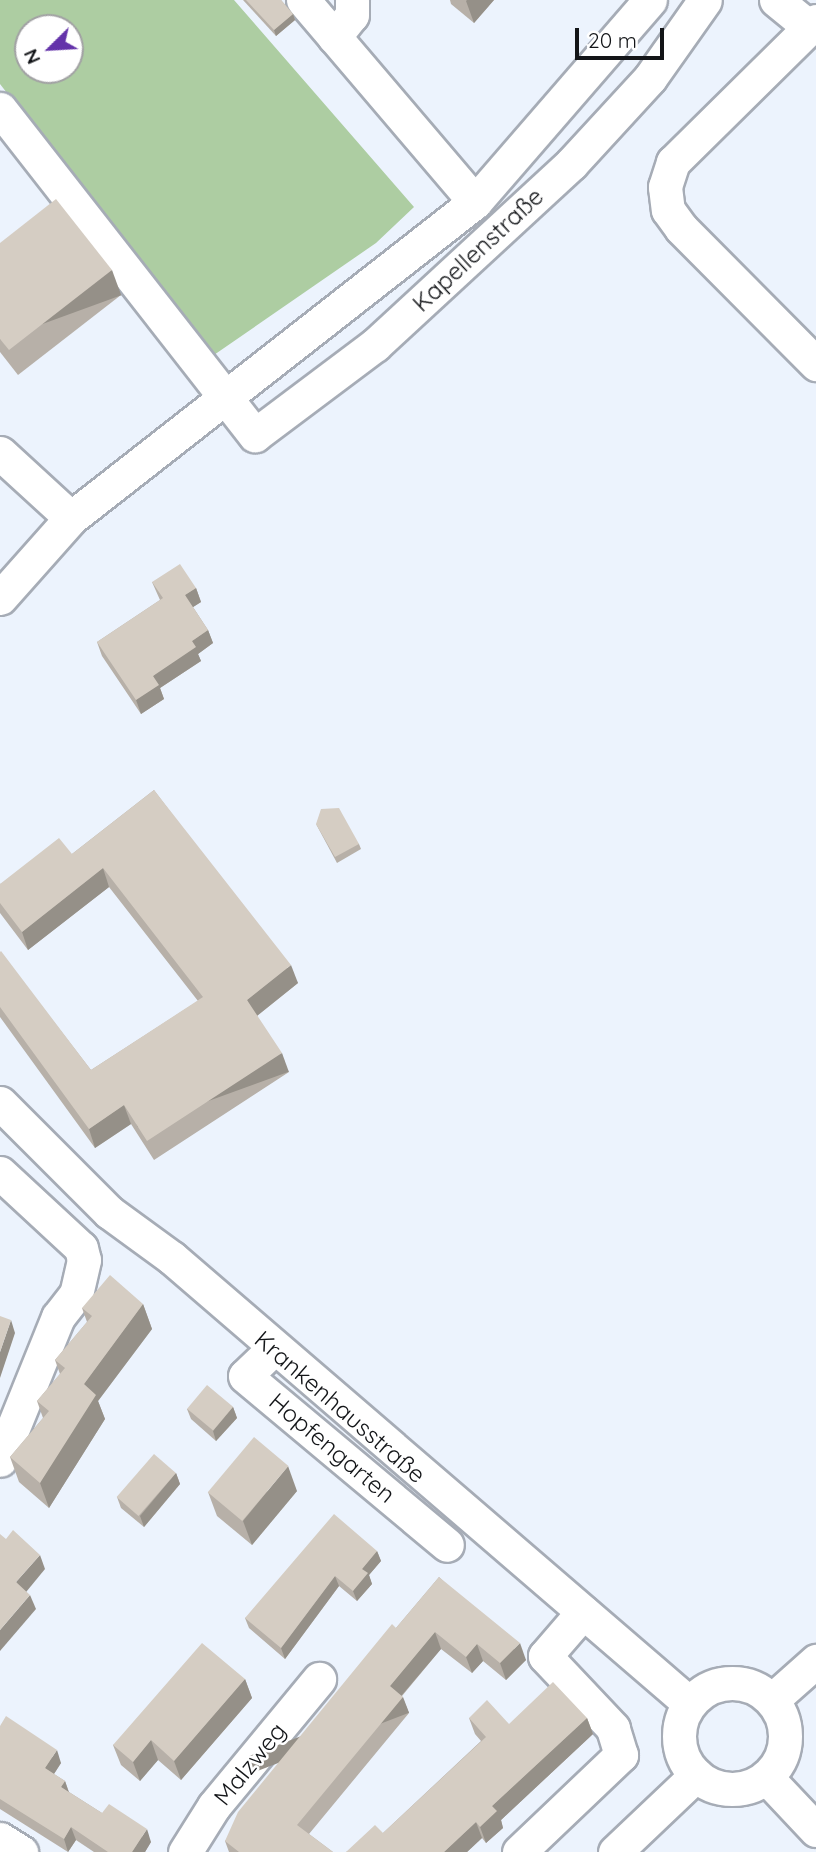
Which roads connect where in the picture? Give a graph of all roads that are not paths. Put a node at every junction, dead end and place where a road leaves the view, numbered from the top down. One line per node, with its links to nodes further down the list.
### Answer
1 (303, 0): 7 (street)
2 (352, 0): 7 (street)
3 (650, 0): 9 (street, Kapellenstraße)
4 (705, 0): 11 (street, Kapellenstraße)
5 (776, 0): 6 (street)
6 (812, 24): 10 (street)
7 (334, 37): 9 (street)
8 (0, 108): 11 (street)
9 (475, 202): 11 (street, Kapellenstraße)
10 (816, 364)
11 (225, 395): 13 (street, Kapellenstraße)
12 (0, 453): 13 (street)
13 (71, 518): 14 (street, Kapellenstraße)
14 (0, 598)
15 (0, 1103): 17 (street, Krankenhausstraße)
16 (0, 1173): 18 (street)
17 (272, 1350): 19 (street, Hopfengarten); 20 (street, Krankenhausstraße)
18 (0, 1460)
19 (447, 1545)
20 (583, 1612): 24 (street, Krankenhausstraße); 31 (street)
21 (816, 1661): 23 (street)
22 (319, 1679): 30 (street, Malzweg)
23 (772, 1700): 24 (street); 26 (street)
24 (689, 1703): 25 (street)
25 (696, 1775): 26 (street); 32 (street)
26 (766, 1777): 27 (street)
27 (816, 1830)
28 (0, 1839): 29 (street)
29 (21, 1852)
30 (185, 1852)
31 (519, 1852)
32 (615, 1852)

